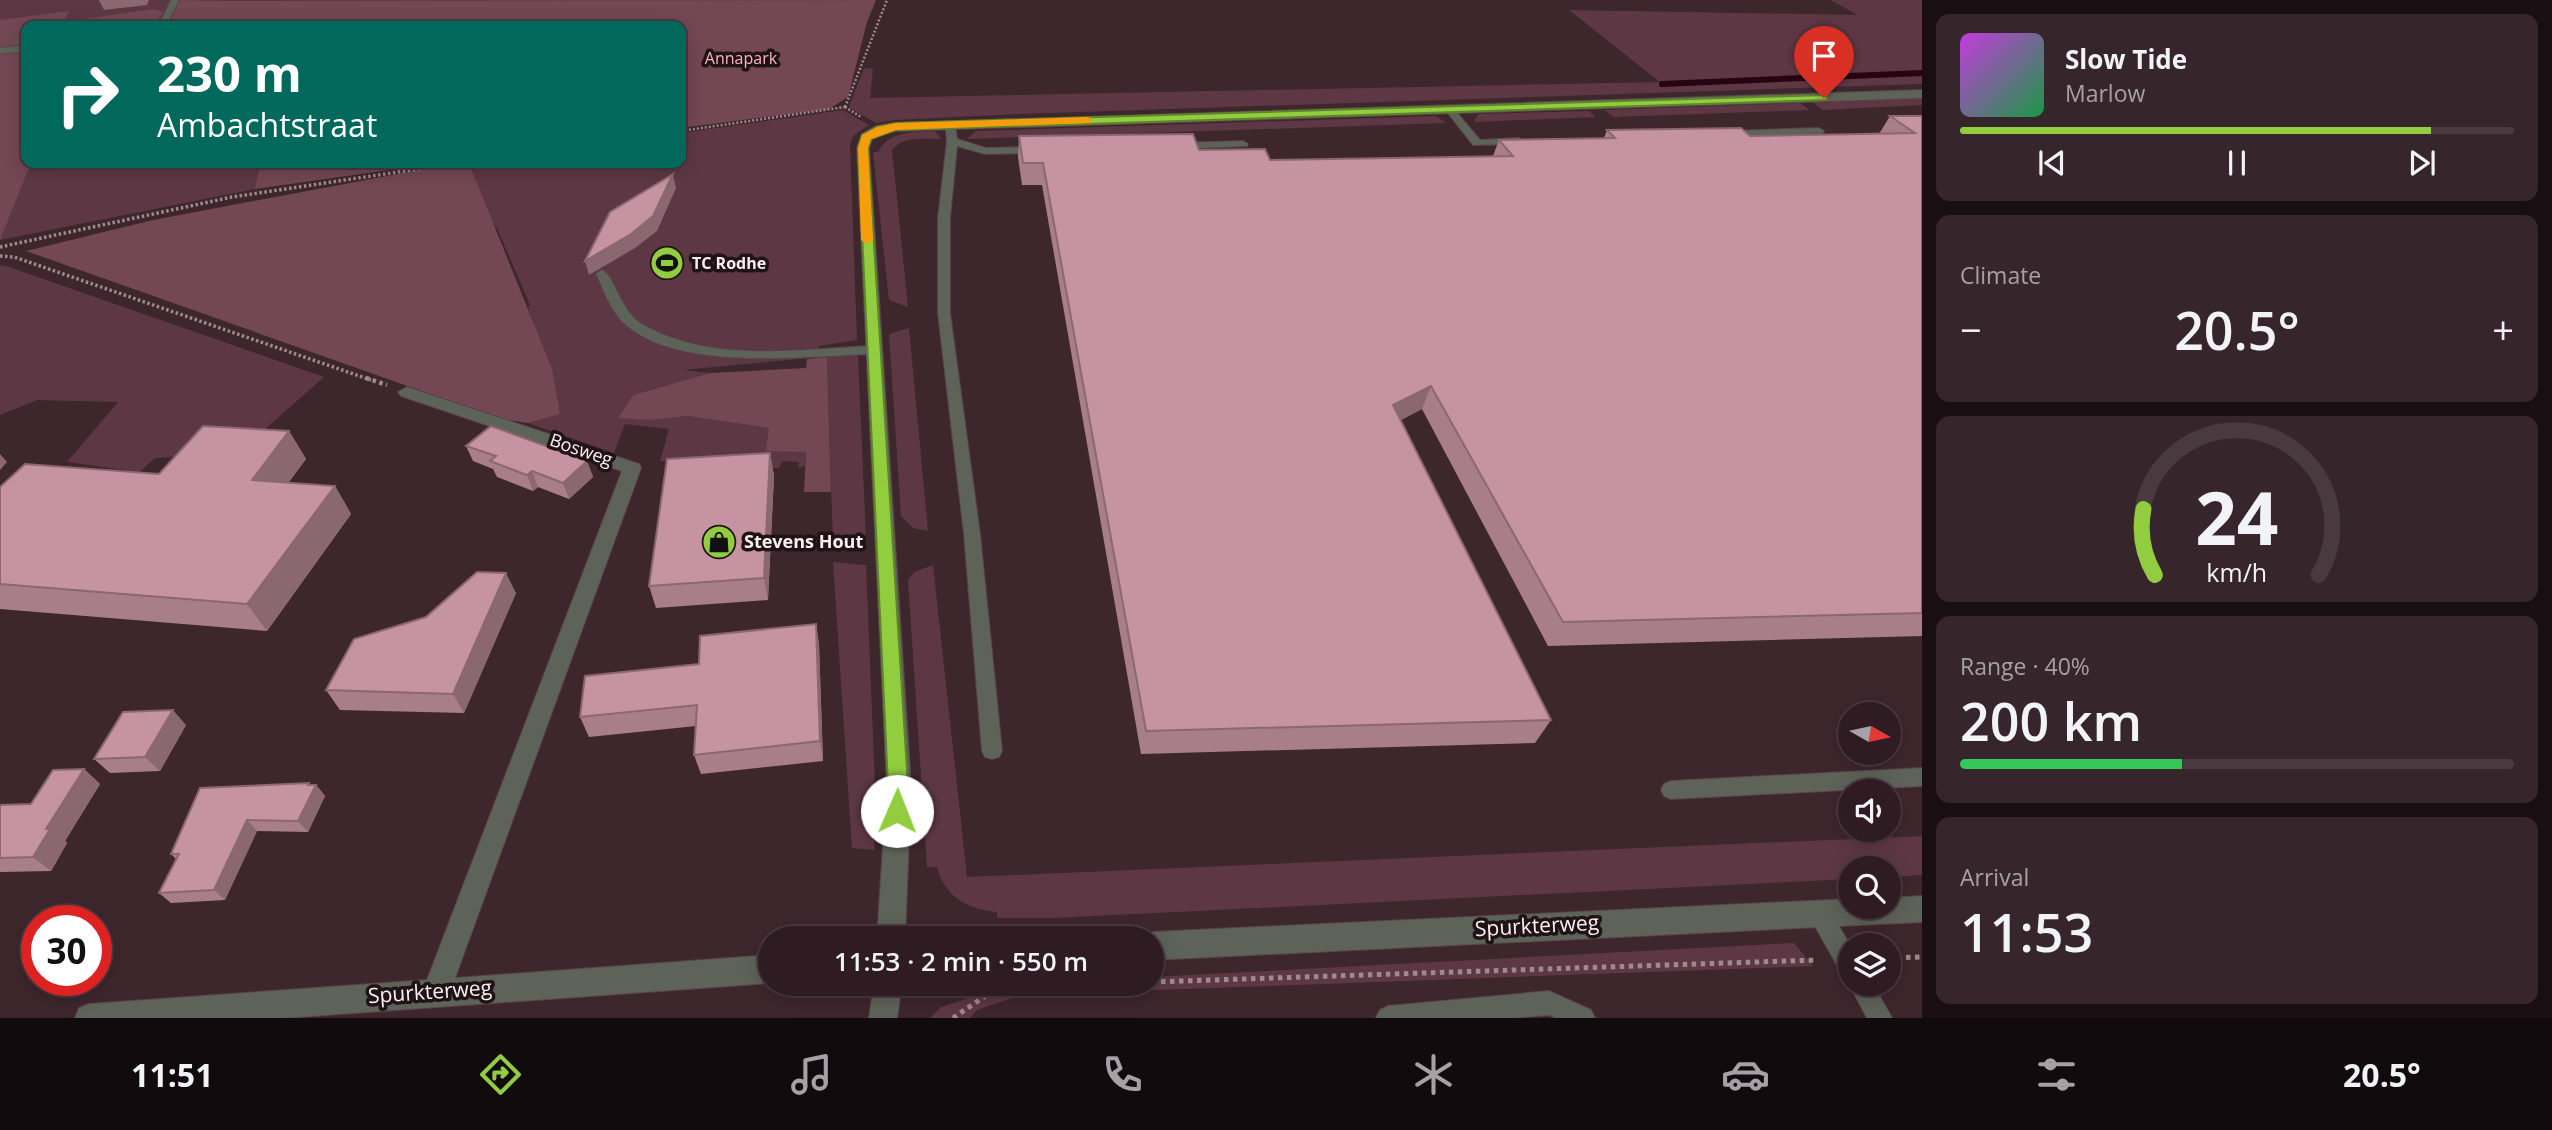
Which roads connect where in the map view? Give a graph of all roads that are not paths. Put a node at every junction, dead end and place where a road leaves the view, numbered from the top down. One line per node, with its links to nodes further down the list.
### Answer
1 (175, 0): 2 (lane)
2 (164, 21)
3 (21, 49): 4 (lane)
4 (0, 51)
5 (1922, 93): 6 (street)
6 (1450, 110): 7 (street); 11 (lane)
7 (950, 124): 10 (lane); 16 (street)
8 (1819, 131): 9 (lane)
9 (1709, 135)
10 (952, 141): 14 (lane); 18 (lane)
11 (1532, 141)
12 (1243, 144): 13 (lane)
13 (1161, 146)
14 (1053, 149)
15 (601, 274): 16 (lane)
16 (873, 350): 23 (street)
17 (407, 392): 27 (street, Bosweg)
18 (992, 751)
19 (1922, 777): 20 (lane)
20 (1671, 790)
21 (1922, 909): 22 (street, Spurkterweg)
22 (1818, 912): 24 (street, Spurkterweg); 25 (lane)
23 (892, 926)
24 (1164, 945)
25 (1838, 947)
26 (758, 970): 27 (street, Spurkterweg)
27 (436, 992): 31 (street, Spurkterweg)
28 (886, 996): 32 (street)
29 (1867, 996): 35 (lane)
30 (1570, 1015): 34 (lane)
31 (89, 1018)
32 (883, 1018)
33 (1388, 1018): 34 (lane)
34 (1395, 1018)
35 (1880, 1018)

